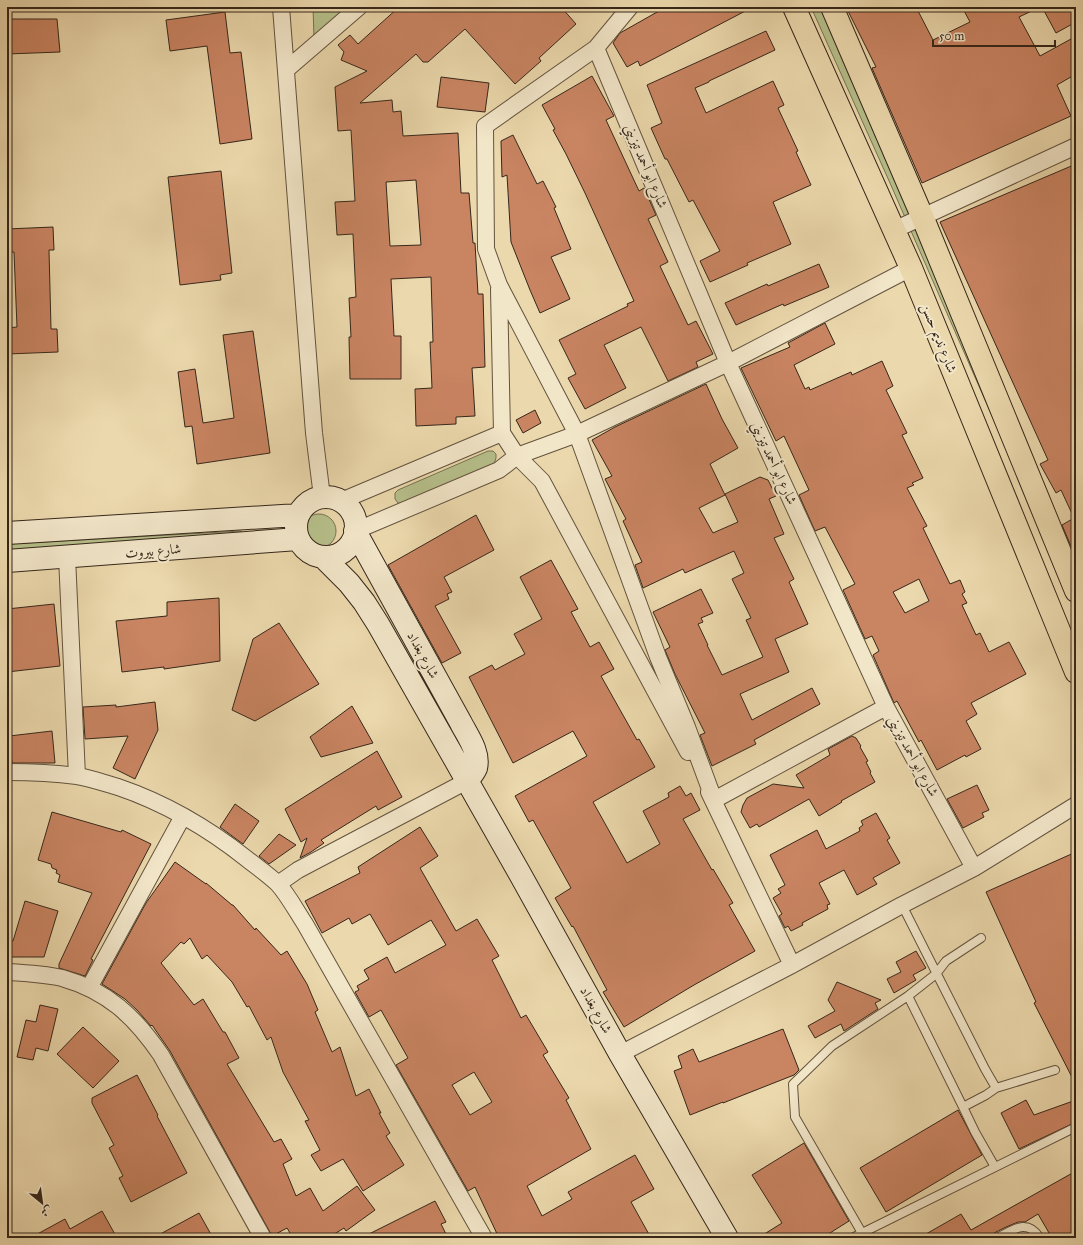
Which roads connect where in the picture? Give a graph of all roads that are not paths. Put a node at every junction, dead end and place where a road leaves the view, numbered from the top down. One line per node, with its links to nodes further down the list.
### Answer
1 (281, 7): 7 (street)
2 (359, 7): 7 (street)
3 (630, 7): 6 (street)
4 (794, 7): 10 (main road, شارع نديم حسن)
5 (832, 7): 9 (main road)
6 (596, 48): 12 (street); 13 (street, شارع ابو أحمد تيزيني)
7 (286, 70): 17 (street)
8 (1076, 146): 9 (street)
9 (922, 216): 10 (street); 25 (main road)
10 (894, 230): 11 (main road, شارع نديم حسن)
11 (911, 268): 13 (street); 26 (main road, شارع نديم حسن)
12 (499, 285): 14 (street); 15 (street)
13 (728, 363): 15 (street); 27 (street, شارع ابو أحمد تيزيني)
14 (502, 433): 16 (street); 17 (street)
15 (576, 434): 16 (street); 31 (street)
16 (517, 456): 19 (street); 31 (street)
17 (331, 499): 18 (main road); 19 (main road)
18 (298, 515): 20 (main road, شارع بيروت); 21 (main road)
19 (355, 531): 23 (main road); 30 (main road, شارع بغداد)
20 (7, 533)
21 (298, 539): 22 (main road, شارع بيروت); 23 (main road)
22 (67, 557): 24 (main road, شارع بيروت); 29 (street)
23 (323, 557): 30 (main road, شارع بغداد)
24 (7, 561)
25 (1076, 591)
26 (1076, 672)
27 (886, 707): 31 (street); 34 (street, شارع ابو أحمد تيزيني)
28 (7, 772): 29 (street)
29 (77, 776): 33 (street)
30 (467, 781): 35 (street); 43 (main road, شارع بغداد)
31 (714, 800): 38 (street)
32 (1076, 805): 34 (street)
33 (183, 816): 35 (street); 41 (street)
34 (974, 868): 36 (street)
35 (278, 884): 51 (street)
36 (902, 905): 38 (street); 40 (lane)
37 (981, 938): 40 (lane)
38 (792, 965): 43 (street)
39 (7, 972): 41 (street)
40 (936, 974): 42 (lane); 45 (lane)
41 (89, 988): 50 (street)
42 (908, 996): 46 (lane); 49 (lane)
43 (620, 1054): 52 (main road, شارع بغداد)
44 (1055, 1070): 45 (lane)
45 (996, 1088): 46 (lane)
46 (963, 1107): 48 (lane)
47 (1076, 1127): 48 (lane)
48 (995, 1167): 49 (lane)
49 (862, 1233): 53 (lane)
50 (263, 1238)
51 (484, 1238)
52 (727, 1238)
53 (852, 1238)
54 (997, 1238): 55 (lane)
55 (1040, 1238)

